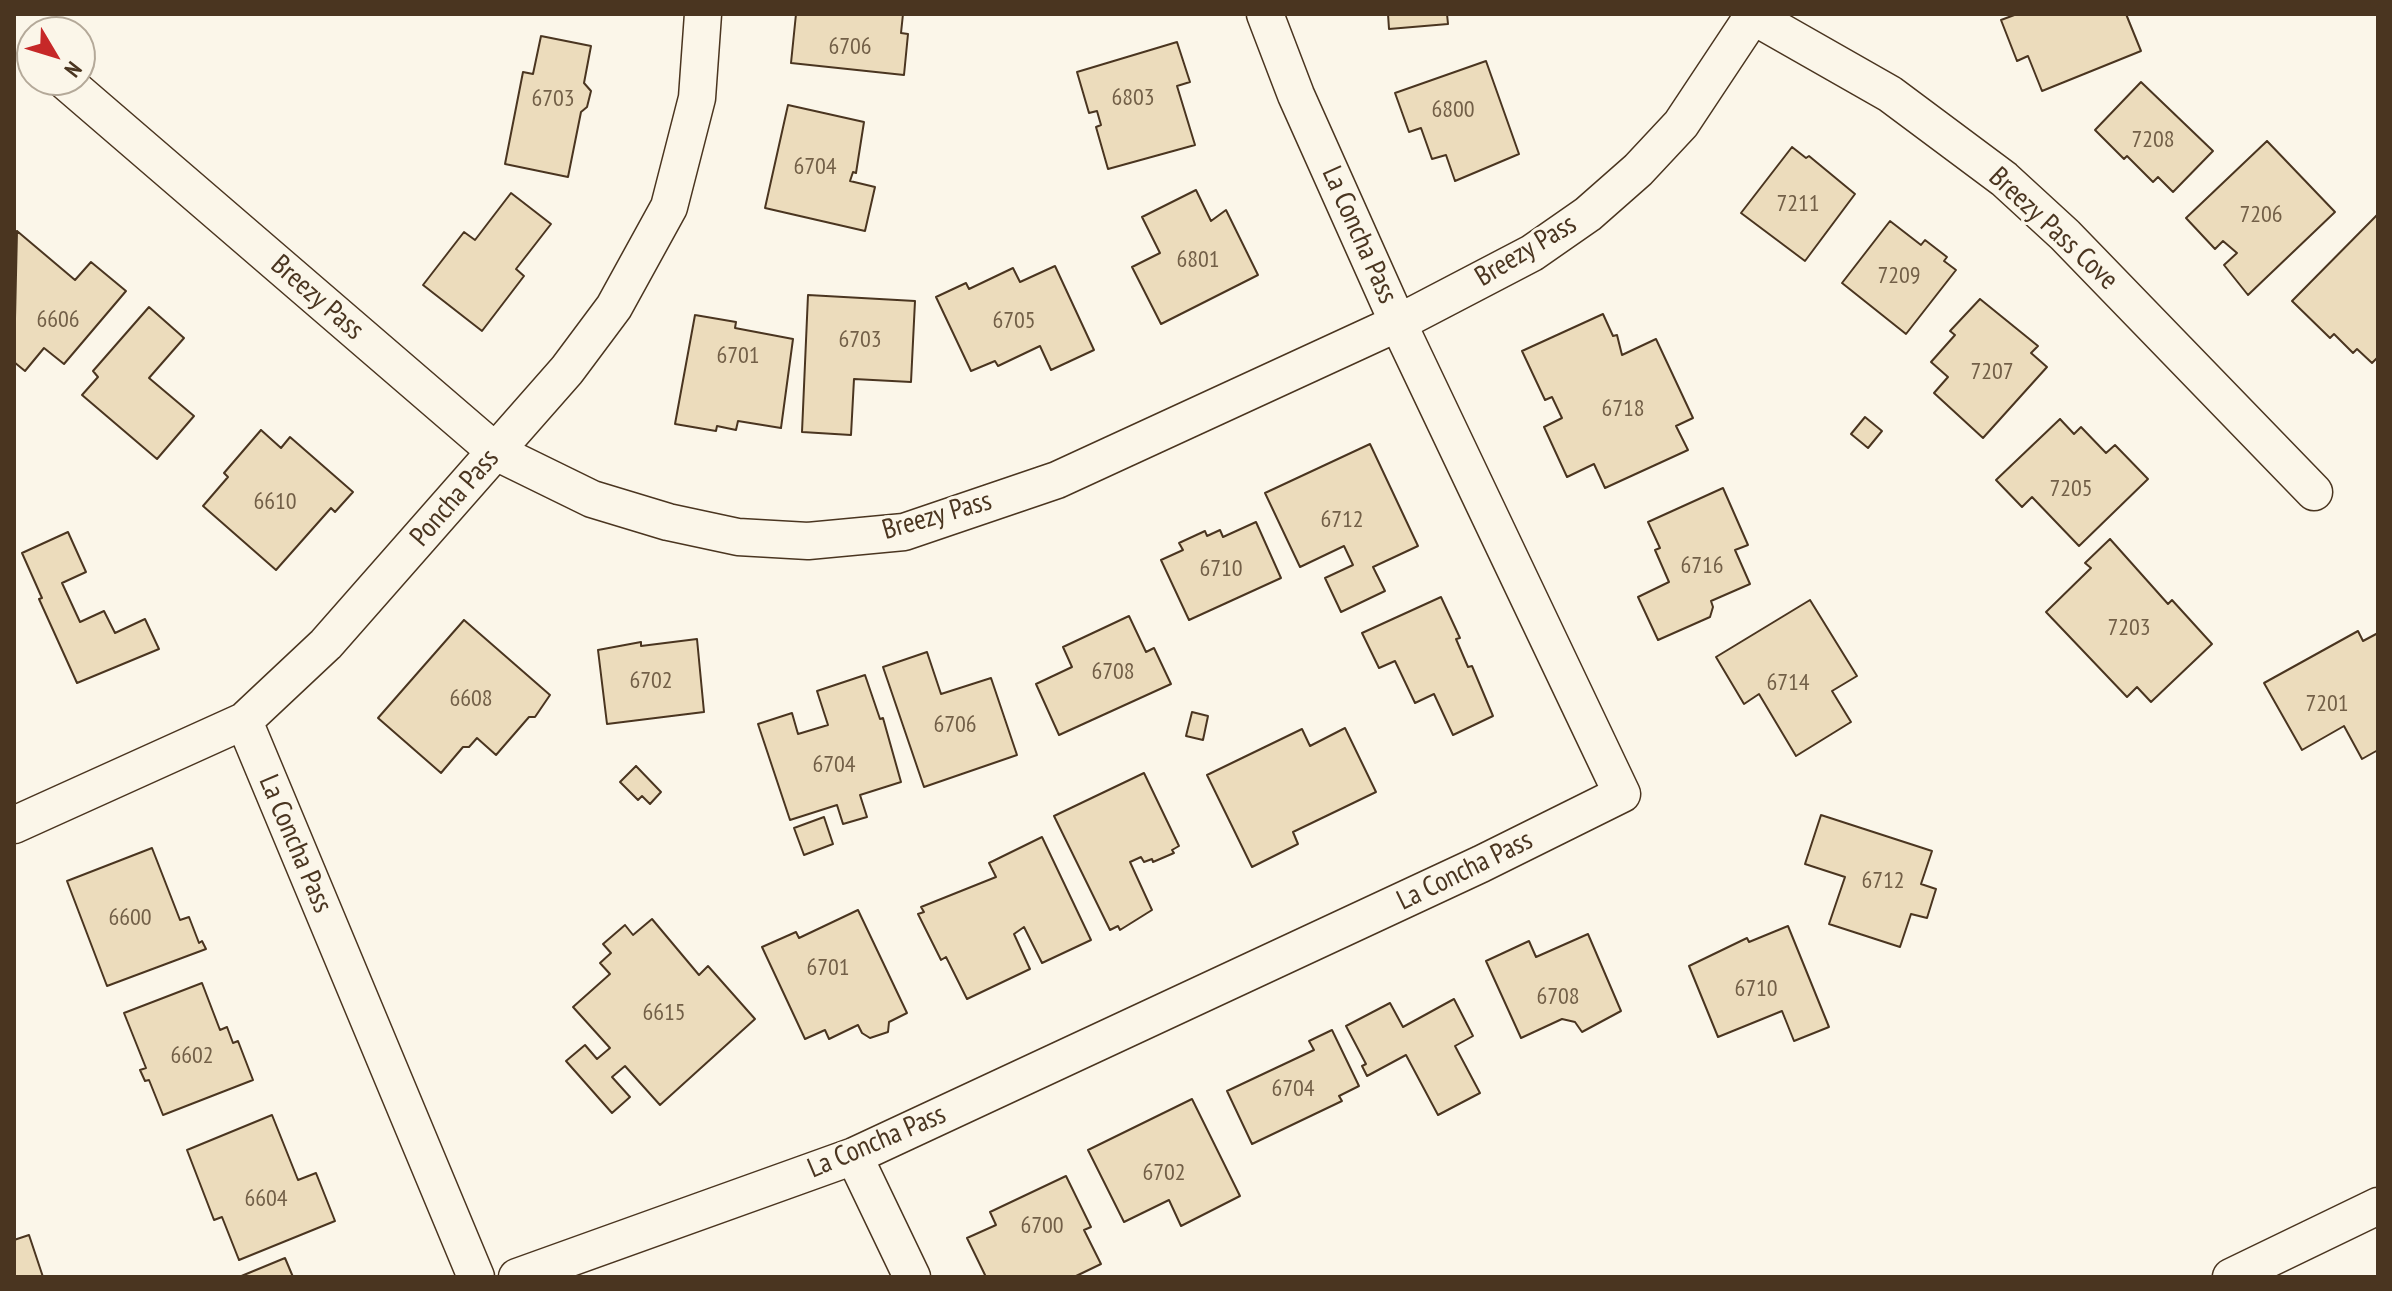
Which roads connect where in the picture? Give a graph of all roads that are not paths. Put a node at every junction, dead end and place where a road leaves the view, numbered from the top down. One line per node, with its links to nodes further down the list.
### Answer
1 (703, 14): 6 (street, Poncha Pass)
2 (1265, 14): 5 (street, La Concha Pass)
3 (1753, 15): 5 (street, Breezy Pass); 7 (street, Breezy Pass Cove)
4 (83, 96): 6 (street, Breezy Pass)
5 (1398, 323): 6 (street, Breezy Pass); 10 (street, La Concha Pass)
6 (496, 452): 8 (street, Poncha Pass)
7 (2314, 492)
8 (244, 721): 9 (street, Poncha Pass); 12 (street, La Concha Pass)
9 (14, 825)
10 (854, 1156): 13 (street, La Concha Pass); 14 (street)
11 (2378, 1206): 15 (street)
12 (476, 1277)
13 (517, 1277)
14 (912, 1277)
15 (2231, 1277)

